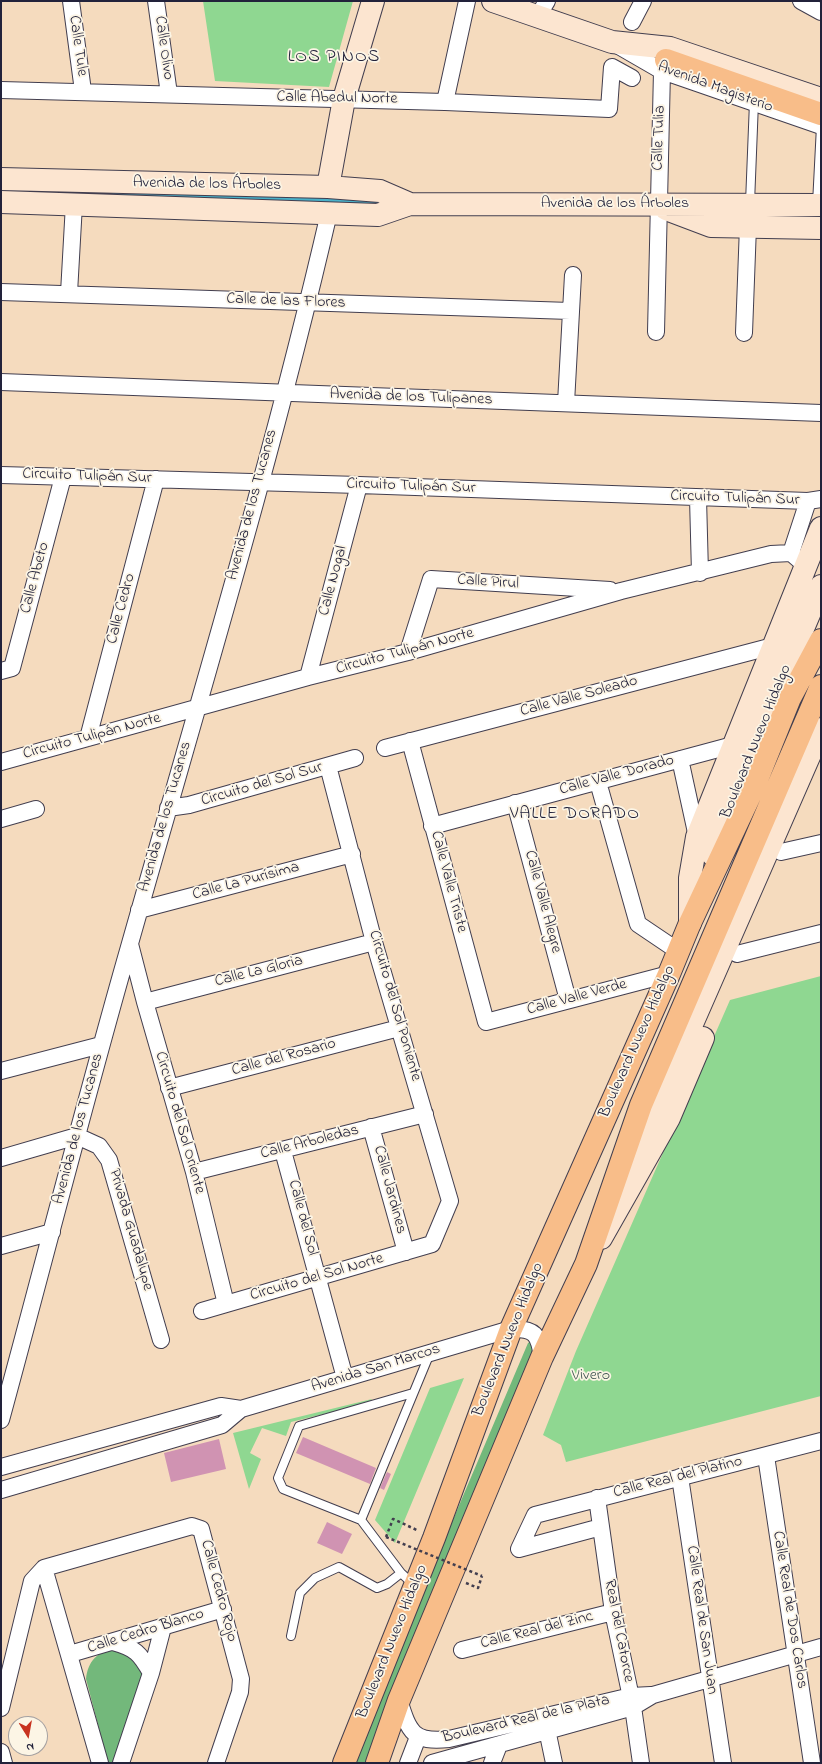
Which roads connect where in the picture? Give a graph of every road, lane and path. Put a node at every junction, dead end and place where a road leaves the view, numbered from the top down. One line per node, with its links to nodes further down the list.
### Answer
1 (71, 1): 15 (street, Calle Tule)
2 (156, 1): 16 (street, Calle Olivo)
3 (373, 1): 17 (main road)
4 (467, 1): 19 (street)
5 (493, 1): 8 (main road, Avenida Magisterio)
6 (644, 1): 10 (street)
7 (801, 1): 9 (street)
8 (542, 9): 11 (main road, Avenida Magisterio)
9 (821, 12)
10 (632, 22)
11 (612, 42): 12 (main road); 18 (main road, Avenida Magisterio)
12 (664, 65): 20 (street, Avenida Magisterio); 21 (main road); 29 (street, Calle Tulia)
13 (632, 78): 19 (street, Calle Abedul Norte)
14 (1, 90): 15 (street, Calle Abedul Norte)
15 (83, 91): 16 (street, Calle Abedul Norte)
16 (169, 94): 17 (street, Calle Abedul Norte)
17 (344, 99): 19 (street, Calle Abedul Norte); 24 (main road)
18 (821, 99)
19 (445, 102)
20 (754, 102): 22 (street, Avenida Magisterio); 28 (lane)
21 (821, 114)
22 (821, 126): 30 (lane)
23 (1, 179): 24 (main road, Avenida de los Árboles)
24 (328, 187): 27 (main road, Avenida de los Árboles)
25 (1, 202): 26 (main road, Avenida de los Árboles)
26 (74, 204): 31 (main road, Avenida de los Árboles); 36 (street)
27 (410, 204): 29 (main road, Avenida de los Árboles); 31 (main road, Avenida de los Árboles)
28 (750, 204): 29 (main road, Avenida de los Árboles); 30 (main road, Avenida de los Árboles)
29 (658, 205): 32 (main road); 39 (street, Calle Tulia)
30 (819, 205)
31 (328, 213): 37 (street, Avenida de los Tucanes)
32 (748, 226): 33 (main road); 40 (street)
33 (821, 228)
34 (573, 275): 38 (street)
35 (1, 292): 36 (street, Calle de las Flores)
36 (69, 293): 37 (street, Calle de las Flores)
37 (308, 303): 38 (street, Calle de las Flores); 42 (street, Avenida de los Tucanes)
38 (570, 311): 43 (street)
39 (656, 332)
40 (744, 333)
41 (1, 382): 42 (street, Avenida de los Tulipanes)
42 (283, 393): 43 (street, Avenida de los Tulipanes); 48 (street, Avenida de los Tucanes)
43 (566, 403): 44 (street, Avenida de los Tulipanes)
44 (821, 413)
45 (1, 475): 46 (street, Circuito Tulipán Sur)
46 (63, 477): 47 (street, Circuito Tulipán Sur); 60 (street, Calle Abeto)
47 (156, 479): 48 (street, Circuito Tulipán Sur); 65 (street, Calle Cedro)
48 (260, 482): 49 (street, Circuito Tulipán Sur); 63 (street, Avenida de los Tucanes)
49 (359, 485): 50 (street, Circuito Tulipán Sur); 61 (street, Calle Nogal)
50 (698, 498): 51 (street, Circuito Tulipán Sur); 54 (street)
51 (814, 500): 53 (street)
52 (821, 528): 53 (main road)
53 (798, 560): 54 (street, Circuito Tulipán Norte); 58 (main road)
54 (700, 573): 56 (street, Circuito Tulipán Norte)
55 (821, 586): 85 (main road, Boulevard Nuevo Hidalgo)
56 (622, 591): 59 (street, Circuito Tulipán Norte); 59 (street, Calle Pirul)
57 (821, 640): 85 (main road, Boulevard Nuevo Hidalgo)
58 (773, 646): 66 (street, Calle Valle Soleado); 67 (main road)
59 (408, 652): 61 (street, Circuito Tulipán Norte)
60 (1, 670)
61 (308, 677): 63 (street, Circuito Tulipán Norte)
62 (821, 686): 109 (main road, Boulevard Nuevo Hidalgo)
63 (197, 709): 65 (street, Circuito Tulipán Norte); 76 (street, Avenida de los Tucanes)
64 (821, 729): 109 (main road, Boulevard Nuevo Hidalgo)
65 (88, 738): 72 (street, Circuito Tulipán Norte)
66 (410, 741): 68 (street, Calle Valle Soleado); 79 (street, Calle Valle Triste)
67 (733, 745): 71 (street, Calle Valle Dorado); 80 (main road)
68 (385, 748)
69 (821, 757): 82 (main road, Boulevard Nuevo Hidalgo)
70 (355, 758): 73 (street, Circuito del Sol Sur)
71 (680, 759): 74 (street, Calle Valle Dorado); 80 (street)
72 (1, 762)
73 (328, 766): 76 (street, Circuito del Sol Sur); 83 (street, Circuito del Sol Poniente)
74 (598, 782): 75 (street, Calle Valle Dorado); 89 (street)
75 (515, 803): 79 (street, Calle Valle Dorado); 92 (street, Calle Valle Alegre)
76 (168, 808): 84 (street, Avenida de los Tucanes)
77 (36, 809): 78 (street)
78 (1, 819)
79 (432, 826): 94 (street, Calle Valle Triste)
80 (697, 837): 85 (main road)
81 (821, 843): 82 (street)
82 (781, 852): 90 (main road, Boulevard Nuevo Hidalgo)
83 (352, 854): 84 (street, Calle La Purísima); 88 (street, Circuito del Sol Poniente)
84 (139, 910): 87 (street, Avenida de los Tucanes)
85 (690, 923): 89 (main road, Boulevard Nuevo Hidalgo)
86 (821, 933): 90 (street)
87 (130, 942): 93 (street, Circuito del Sol Oriente); 96 (street, Avenida de los Tucanes)
88 (374, 942): 93 (street, Calle La Gloria); 95 (street, Circuito del Sol Poniente)
89 (678, 951): 91 (main road, Boulevard Nuevo Hidalgo)
90 (738, 954): 109 (main road, Boulevard Nuevo Hidalgo)
91 (669, 974): 92 (street, Calle Valle Verde); 113 (main road, Boulevard Nuevo Hidalgo)
92 (568, 1000): 94 (street, Calle Valle Verde)
93 (145, 1002): 98 (street, Circuito del Sol Oriente)
94 (486, 1022)
95 (399, 1028): 98 (street, Calle del Rosario); 99 (street, Circuito del Sol Poniente)
96 (101, 1045): 97 (street); 101 (street, Avenida de los Tucanes)
97 (1, 1071)
98 (169, 1088): 104 (street, Circuito del Sol Oriente)
99 (425, 1114): 100 (street, Calle Arboledas); 106 (street, Circuito del Sol Poniente)
100 (371, 1127): 102 (street, Calle Arboledas); 108 (street, Calle Jardines)
101 (77, 1136): 103 (street); 105 (street, Avenida de los Tucanes); 114 (street, Privada Guadalupe)
102 (283, 1150): 104 (street, Calle Arboledas); 110 (street, Calle del Sol)
103 (1, 1158)
104 (194, 1172): 111 (street, Circuito del Sol Oriente)
105 (52, 1232): 107 (street); 120 (street, Avenida de los Tucanes)
106 (432, 1244): 108 (street, Circuito del Sol Norte)
107 (1, 1246)
108 (406, 1252): 110 (street, Circuito del Sol Norte)
109 (586, 1264): 116 (main road, Boulevard Nuevo Hidalgo)
110 (318, 1277): 111 (street, Circuito del Sol Norte); 117 (street, Calle del Sol)
111 (226, 1304): 112 (street, Circuito del Sol Norte)
112 (202, 1311)
113 (511, 1328): 115 (street, Avenida San Marcos); 116 (street); 129 (main road, Boulevard Nuevo Hidalgo)
114 (161, 1340)
115 (430, 1352): 117 (street, Avenida San Marcos); 118 (lane)
116 (542, 1357): 144 (main road, Boulevard Nuevo Hidalgo)
117 (345, 1378): 119 (street, Avenida San Marcos)
118 (413, 1392): 127 (lane); 127 (lane)
119 (241, 1410): 123 (street, Avenida San Marcos); 125 (street, Avenida San Marcos)
120 (1, 1420)
121 (821, 1441): 122 (street, Calle Real del Platino)
122 (766, 1456): 124 (street, Calle Real del Platino); 141 (street, Calle Real de Dos Carlos)
123 (1, 1468)
124 (680, 1477): 126 (street, Calle Real del Platino); 143 (street, Calle Real de San Juan)
125 (1, 1490)
126 (597, 1498): 128 (street, Real del Catorce); 128 (street, Calle Real del Platino)
127 (361, 1520): 131 (lane)
128 (601, 1527): 134 (street, Real del Catorce)
129 (434, 1538): 131 (main road, Boulevard Nuevo Hidalgo); 132 (path, bridge)
130 (44, 1568): 133 (street, Calle Cedro Rojo); 140 (street); 146 (street)
131 (408, 1579): 136 (lane); 155 (main road, Boulevard Nuevo Hidalgo)
132 (478, 1588)
133 (223, 1609): 135 (street, Calle Cedro Blanco); 154 (street, Calle Cedro Rojo)
134 (613, 1612): 139 (street, Calle Real del Zinc); 145 (street, Real del Catorce)
135 (163, 1627): 137 (street, Calle Cedro Blanco); 142 (street)
136 (291, 1636)
137 (112, 1642): 140 (street, Calle Cedro Blanco); 142 (street)
138 (821, 1647): 141 (street, Boulevard Real de la Plata)
139 (462, 1650)
140 (70, 1654): 152 (street)
141 (795, 1654): 143 (street, Boulevard Real de la Plata); 163 (street, Calle Real de Dos Carlos)
142 (151, 1673): 153 (street)
143 (709, 1679): 145 (street, Boulevard Real de la Plata); 162 (street, Calle Real de San Juan)
144 (399, 1700): 148 (street, Boulevard Real de la Plata); 156 (main road, Boulevard Nuevo Hidalgo)
145 (632, 1701): 147 (street, Boulevard Real de la Plata); 161 (street, Real del Catorce)
146 (1, 1708)
147 (546, 1723): 148 (street, Boulevard Real de la Plata); 149 (street, Boulevard Real de la Plata); 160 (street)
148 (418, 1737): 157 (street)
149 (499, 1745): 158 (street, Boulevard Real de la Plata); 159 (street)
150 (1, 1752): 151 (street)
151 (4, 1763)
152 (100, 1763)
153 (121, 1763)
154 (216, 1763)
155 (344, 1763)
156 (377, 1763)
157 (408, 1763)
158 (432, 1763)
159 (492, 1763)
160 (554, 1763)
161 (641, 1763)
162 (723, 1763)
163 (812, 1763)

